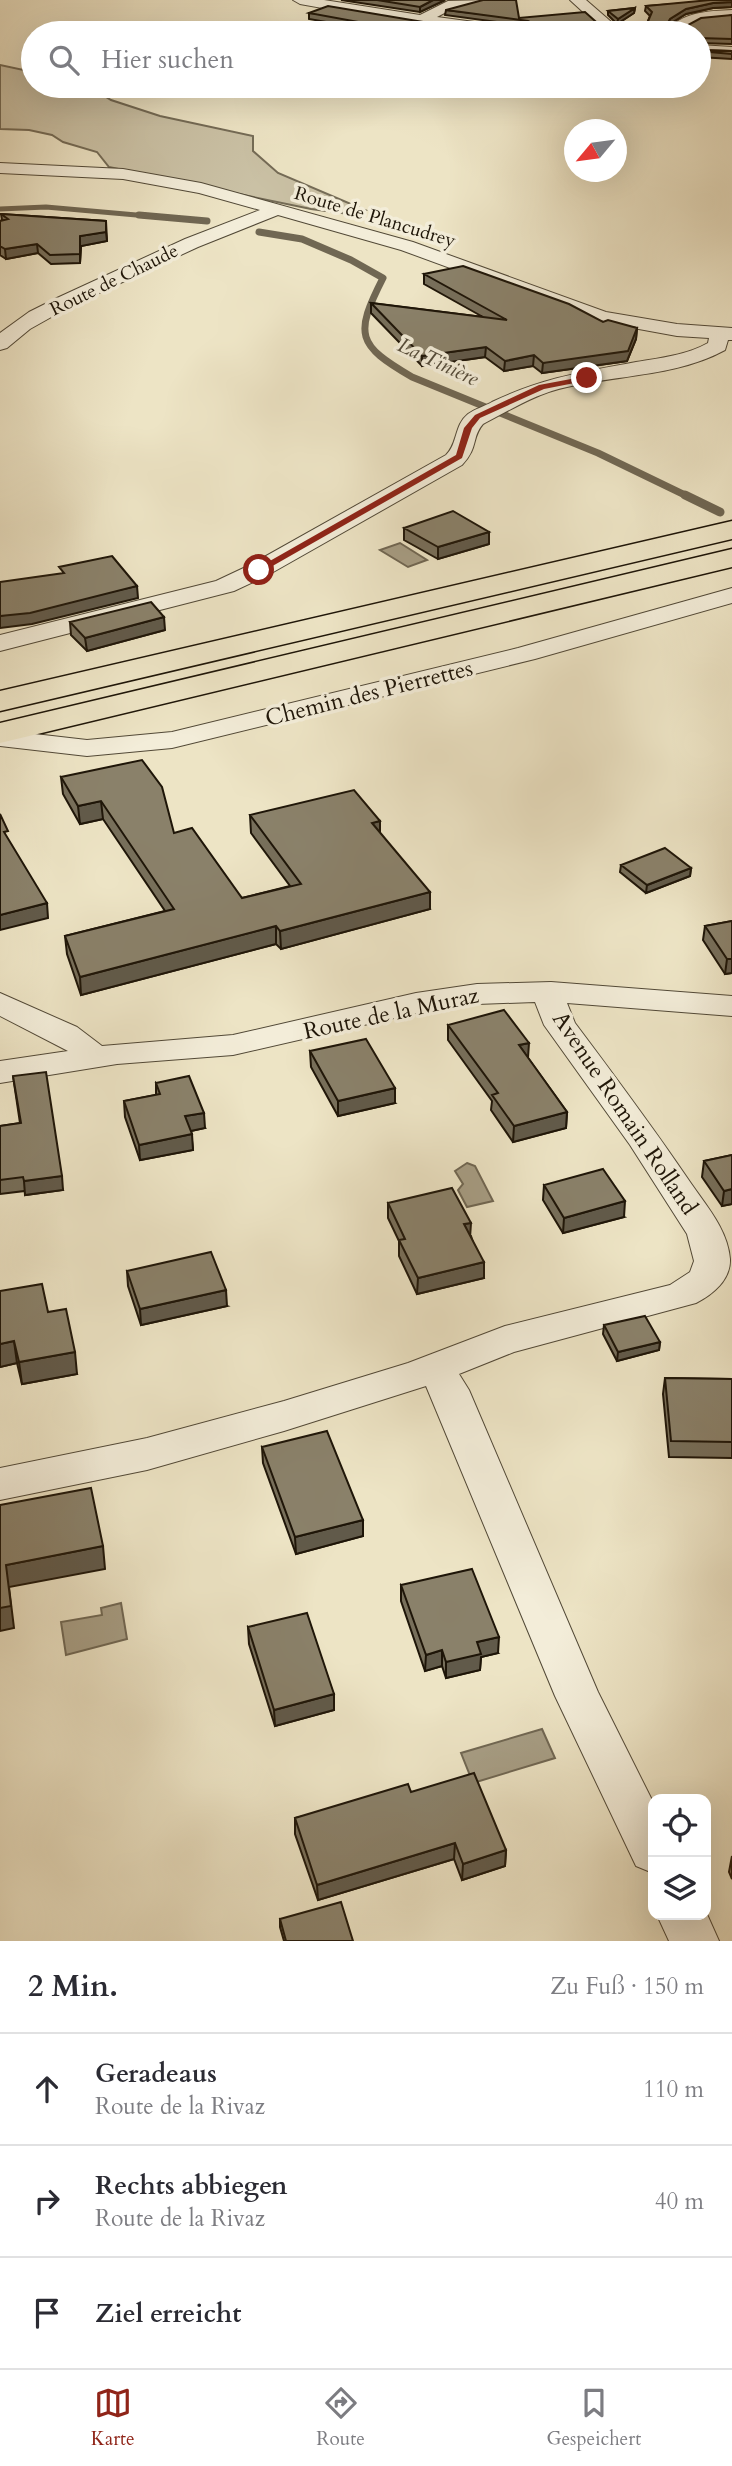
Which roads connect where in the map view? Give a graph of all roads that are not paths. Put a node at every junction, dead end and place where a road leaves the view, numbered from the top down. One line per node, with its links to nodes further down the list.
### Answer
1 (300, 0): 5 (street)
2 (481, 0): 5 (street)
3 (577, 0): 7 (street)
4 (732, 14): 8 (street)
5 (422, 19): 6 (street)
6 (437, 21)
7 (599, 21)
8 (688, 21)
9 (711, 50): 10 (street)
10 (732, 51)
11 (0, 168): 12 (street, Route de Plancudrey)
12 (279, 209): 13 (street, Route de Plancudrey); 14 (street, Route de Chaude)
13 (725, 334): 19 (street)
14 (0, 344)
15 (732, 530): 21 (highway)
16 (732, 558): 22 (highway)
17 (732, 596): 22 (street, Chemin des Pierrettes)
18 (0, 632): 19 (street)
19 (46, 632): 20 (street)
20 (0, 643)
21 (9, 699)
22 (0, 736)
23 (551, 992): 25 (street, Route de la Muraz); 26 (street, Route de la Muraz); 28 (street, Avenue Romain Rolland)
24 (0, 1003): 26 (street)
25 (732, 1006)
26 (93, 1057): 27 (street, Route de la Muraz)
27 (0, 1072)
28 (435, 1368): 29 (street, Avenue Romain Rolland); 30 (street)
29 (0, 1483)
30 (648, 1841)
31 (684, 1920): 32 (street)
32 (694, 1941)

